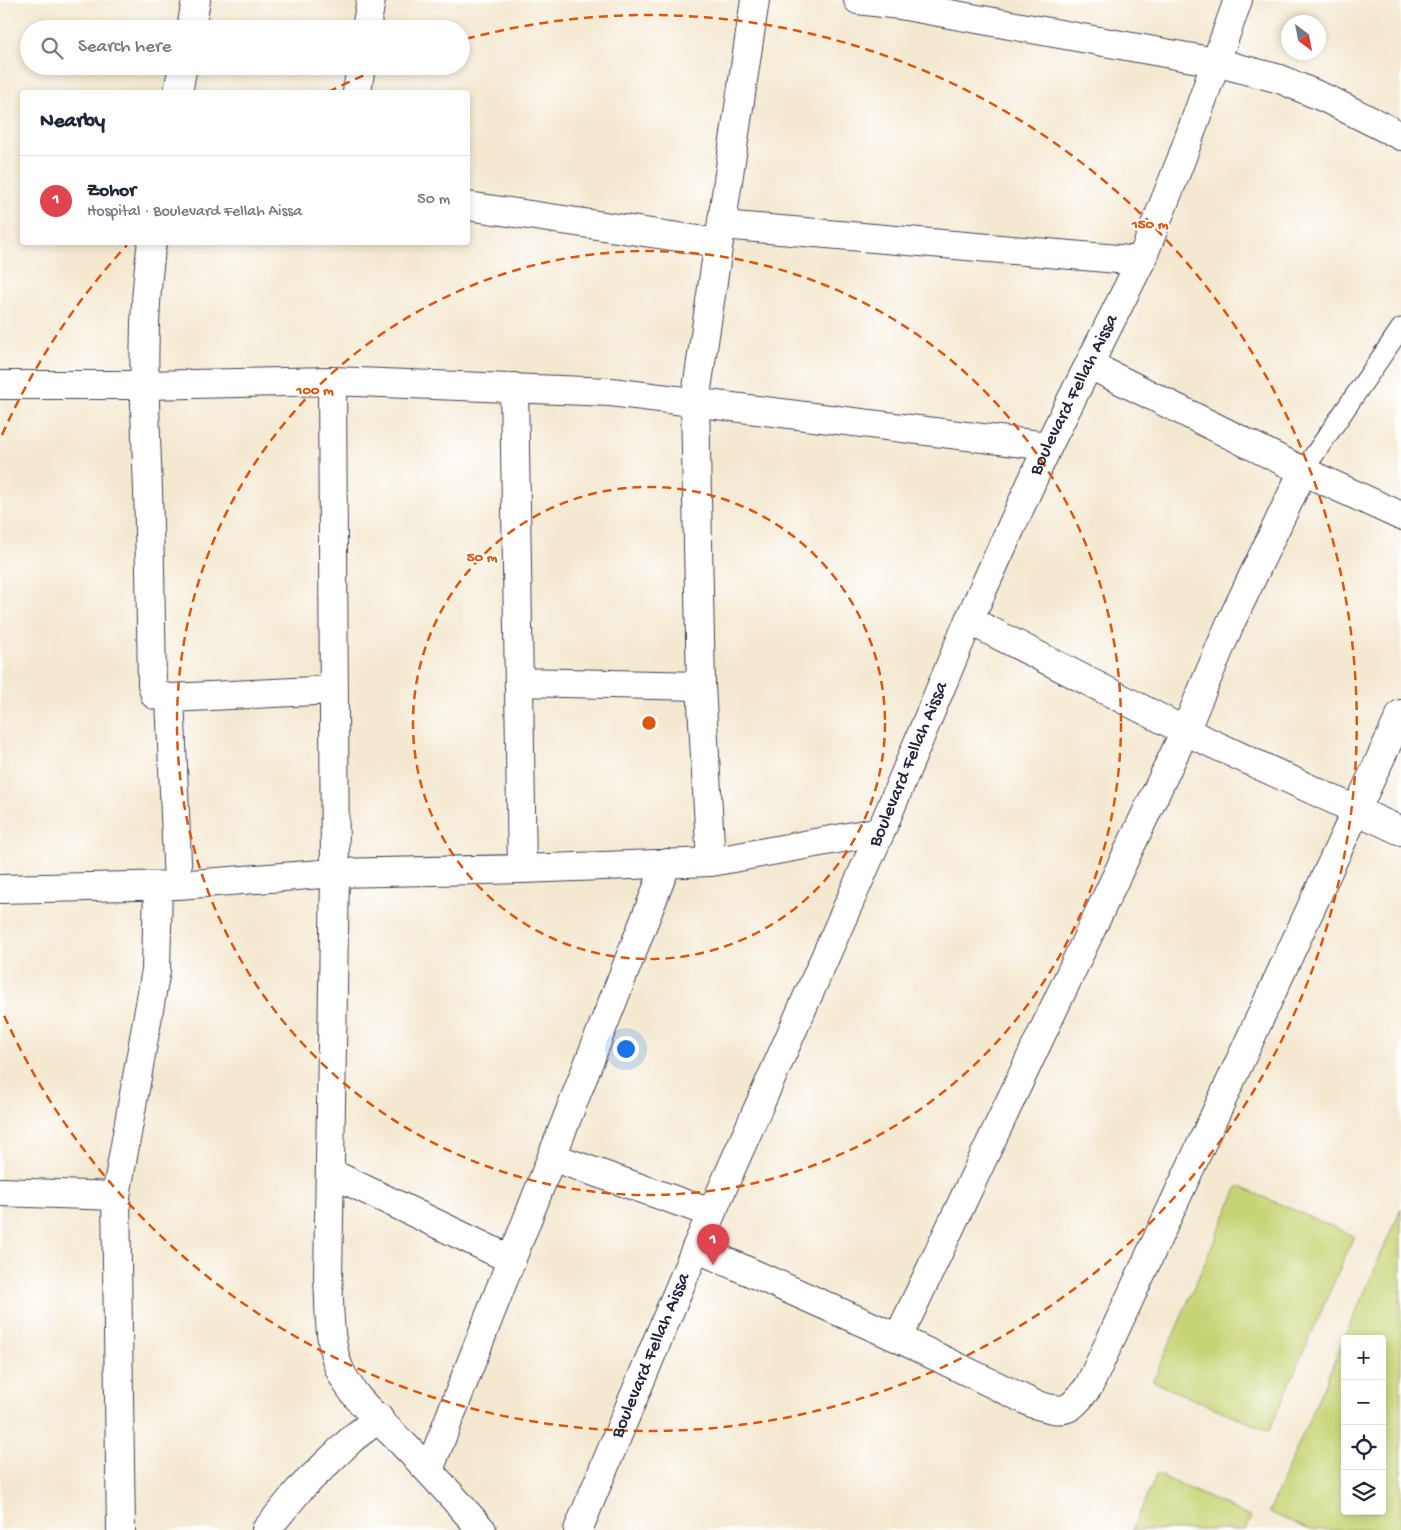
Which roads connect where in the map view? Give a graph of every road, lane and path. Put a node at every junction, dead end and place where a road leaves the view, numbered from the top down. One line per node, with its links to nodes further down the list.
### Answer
1 (196, 0): 7 (street)
2 (370, 0): 8 (street)
3 (755, 0): 17 (street)
4 (858, 0): 6 (street)
5 (1238, 0): 9 (street, Boulevard Fellah Aissa)
6 (901, 3): 9 (street)
7 (193, 20)
8 (367, 20)
9 (1215, 62): 14 (street); 19 (street, Boulevard Fellah Aissa)
10 (181, 75): 12 (street)
11 (360, 75): 13 (street)
12 (178, 90)
13 (357, 90)
14 (1401, 136)
15 (470, 191): 16 (street)
16 (480, 207): 17 (street)
17 (721, 234): 19 (street); 26 (street)
18 (152, 245): 24 (street)
19 (1141, 261): 21 (street, Boulevard Fellah Aissa)
20 (1401, 328): 28 (lane)
21 (1090, 364): 27 (street, Boulevard Fellah Aissa); 28 (street)
22 (332, 381): 24 (street); 25 (street); 33 (street)
23 (0, 385): 24 (street)
24 (144, 385): 34 (street)
25 (514, 387): 26 (street); 31 (street)
26 (695, 402): 27 (street); 32 (street)
27 (1048, 446): 30 (street, Boulevard Fellah Aissa)
28 (1303, 471): 29 (street); 36 (street)
29 (1401, 516)
30 (969, 620): 36 (street); 38 (street, Boulevard Fellah Aissa)
31 (519, 682): 32 (street); 42 (street)
32 (701, 686): 40 (street)
33 (334, 690): 34 (street); 43 (street)
34 (170, 698): 44 (street)
35 (1401, 714): 37 (street)
36 (1185, 731): 37 (street); 53 (street)
37 (1356, 811): 39 (street); 53 (street)
38 (881, 831): 40 (street); 50 (street, Boulevard Fellah Aissa)
39 (1401, 831)
40 (711, 862): 41 (street)
41 (667, 863): 42 (street); 46 (street)
42 (522, 869): 43 (street)
43 (335, 873): 44 (street); 47 (street)
44 (168, 886): 45 (street); 49 (street)
45 (0, 889)
46 (552, 1157): 50 (street); 52 (street)
47 (330, 1174): 52 (street); 54 (street)
48 (0, 1192): 49 (street)
49 (116, 1196): 56 (street)
50 (711, 1213): 51 (street, Boulevard Fellah Aissa)
51 (696, 1248): 53 (street); 59 (street, Boulevard Fellah Aissa)
52 (512, 1260): 55 (street)
53 (898, 1338)
54 (378, 1418): 55 (street); 57 (street)
55 (429, 1470): 58 (street)
56 (121, 1530)
57 (266, 1530)
58 (482, 1530)
59 (578, 1530)

